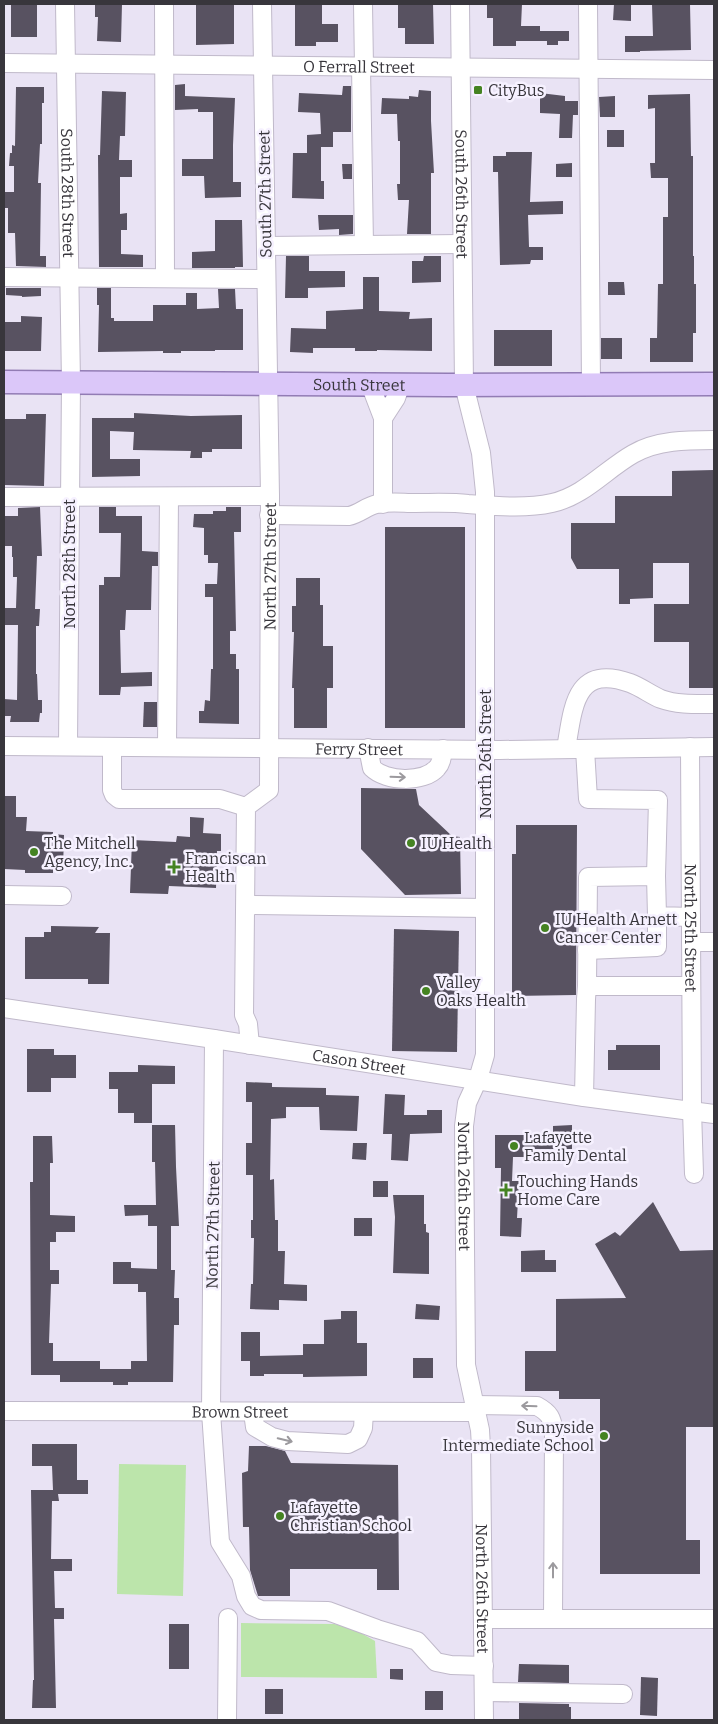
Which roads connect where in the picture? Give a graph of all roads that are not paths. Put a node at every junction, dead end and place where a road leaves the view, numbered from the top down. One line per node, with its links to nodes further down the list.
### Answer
1 (65, 4): 8 (street, South 28th Street)
2 (164, 4): 9 (street)
3 (262, 4): 10 (street, South 27th Street)
4 (363, 4): 11 (street)
5 (460, 4): 12 (street, South 26th Street)
6 (588, 4): 13 (street)
7 (4, 63): 8 (street, O Ferrall Street)
8 (66, 63): 9 (street, O Ferrall Street); 19 (street, South 28th Street)
9 (166, 66): 10 (street, O Ferrall Street); 20 (street)
10 (263, 66): 11 (street, O Ferrall Street); 17 (street, South 27th Street)
11 (363, 67): 12 (street, O Ferrall Street); 16 (street)
12 (461, 69): 13 (street, O Ferrall Street); 15 (street, South 26th Street)
13 (589, 70): 14 (street, O Ferrall Street); 27 (street)
14 (714, 70)
15 (462, 244): 16 (street); 29 (street, South 26th Street)
16 (364, 245): 17 (street)
17 (266, 246): 21 (street, South 27th Street)
18 (4, 277): 19 (street)
19 (70, 277): 20 (street); 23 (street, South 28th Street)
20 (165, 278): 21 (street)
21 (266, 279): 24 (street, South 27th Street)
22 (4, 382): 23 (main road, South Street)
23 (71, 382): 24 (main road, South Street); 35 (street, North 28th Street)
24 (268, 384): 25 (main road, South Street); 32 (street, North 27th Street)
25 (370, 384): 26 (main road, South Street); 30 (street)
26 (401, 384): 29 (main road, South Street); 30 (street)
27 (591, 384): 28 (main road, South Street); 29 (main road, South Street)
28 (714, 384)
29 (464, 385): 37 (street, North 26th Street)
30 (383, 418): 36 (street)
31 (714, 440): 37 (street)
32 (270, 496): 34 (street); 38 (street, North 27th Street)
33 (4, 497): 35 (street)
34 (169, 497): 35 (street); 43 (street)
35 (70, 498): 41 (street, North 28th Street)
36 (382, 504): 37 (street); 38 (street)
37 (485, 506): 51 (street, North 26th Street)
38 (270, 515): 45 (street, North 27th Street)
39 (714, 704): 49 (street)
40 (4, 746): 41 (street, Ferry Street)
41 (68, 746): 42 (street, Ferry Street)
42 (112, 747): 43 (street, Ferry Street); 52 (street)
43 (168, 747): 45 (street, Ferry Street)
44 (714, 747): 47 (street, Ferry Street)
45 (269, 748): 46 (street, Ferry Street); 52 (street, North 27th Street)
46 (368, 748): 48 (street, Ferry Street); 48 (street, one-way to 48)
47 (690, 748): 50 (street, Ferry Street); 59 (street, North 25th Street)
48 (444, 749): 51 (street, Ferry Street)
49 (566, 749): 50 (street, Ferry Street); 51 (street, Ferry Street)
50 (585, 749): 53 (street)
51 (485, 750): 57 (street, North 26th Street)
52 (246, 808): 56 (street)
53 (656, 876): 58 (street); 62 (street)
54 (4, 895): 55 (street)
55 (62, 896)
56 (246, 905): 57 (street); 67 (street)
57 (485, 908): 68 (street, North 26th Street)
58 (657, 916): 59 (street); 62 (street)
59 (691, 917): 60 (street, North 25th Street)
60 (691, 942): 61 (street); 64 (street, North 25th Street)
61 (714, 942)
62 (587, 950): 63 (street)
63 (587, 986): 64 (street); 69 (street)
64 (691, 986): 70 (street, North 25th Street)
65 (4, 1008): 66 (street, Cason Street)
66 (214, 1038): 67 (street, Cason Street); 75 (street, North 27th Street)
67 (250, 1045): 68 (street, Cason Street)
68 (478, 1079): 69 (street, Cason Street); 73 (street, North 26th Street)
69 (584, 1097): 70 (street, Cason Street)
70 (692, 1110): 71 (street, Cason Street); 72 (street, North 25th Street)
71 (714, 1114)
72 (694, 1174)
73 (475, 1409): 77 (street, Brown Street); 79 (street, North 26th Street); 80 (street, Brown Street, one-way to 73)
74 (4, 1411): 75 (street, Brown Street)
75 (211, 1412): 76 (street, Brown Street); 82 (street, North 27th Street)
76 (253, 1412): 77 (street, Brown Street); 77 (street, one-way to 77)
77 (364, 1412)
78 (228, 1618): 85 (street)
79 (483, 1619): 80 (street); 82 (street, North 26th Street)
80 (552, 1619): 81 (street)
81 (714, 1619)
82 (484, 1666): 83 (street, North 26th Street)
83 (484, 1692): 84 (street); 86 (street, North 26th Street)
84 (624, 1694)
85 (227, 1720)
86 (484, 1720)

